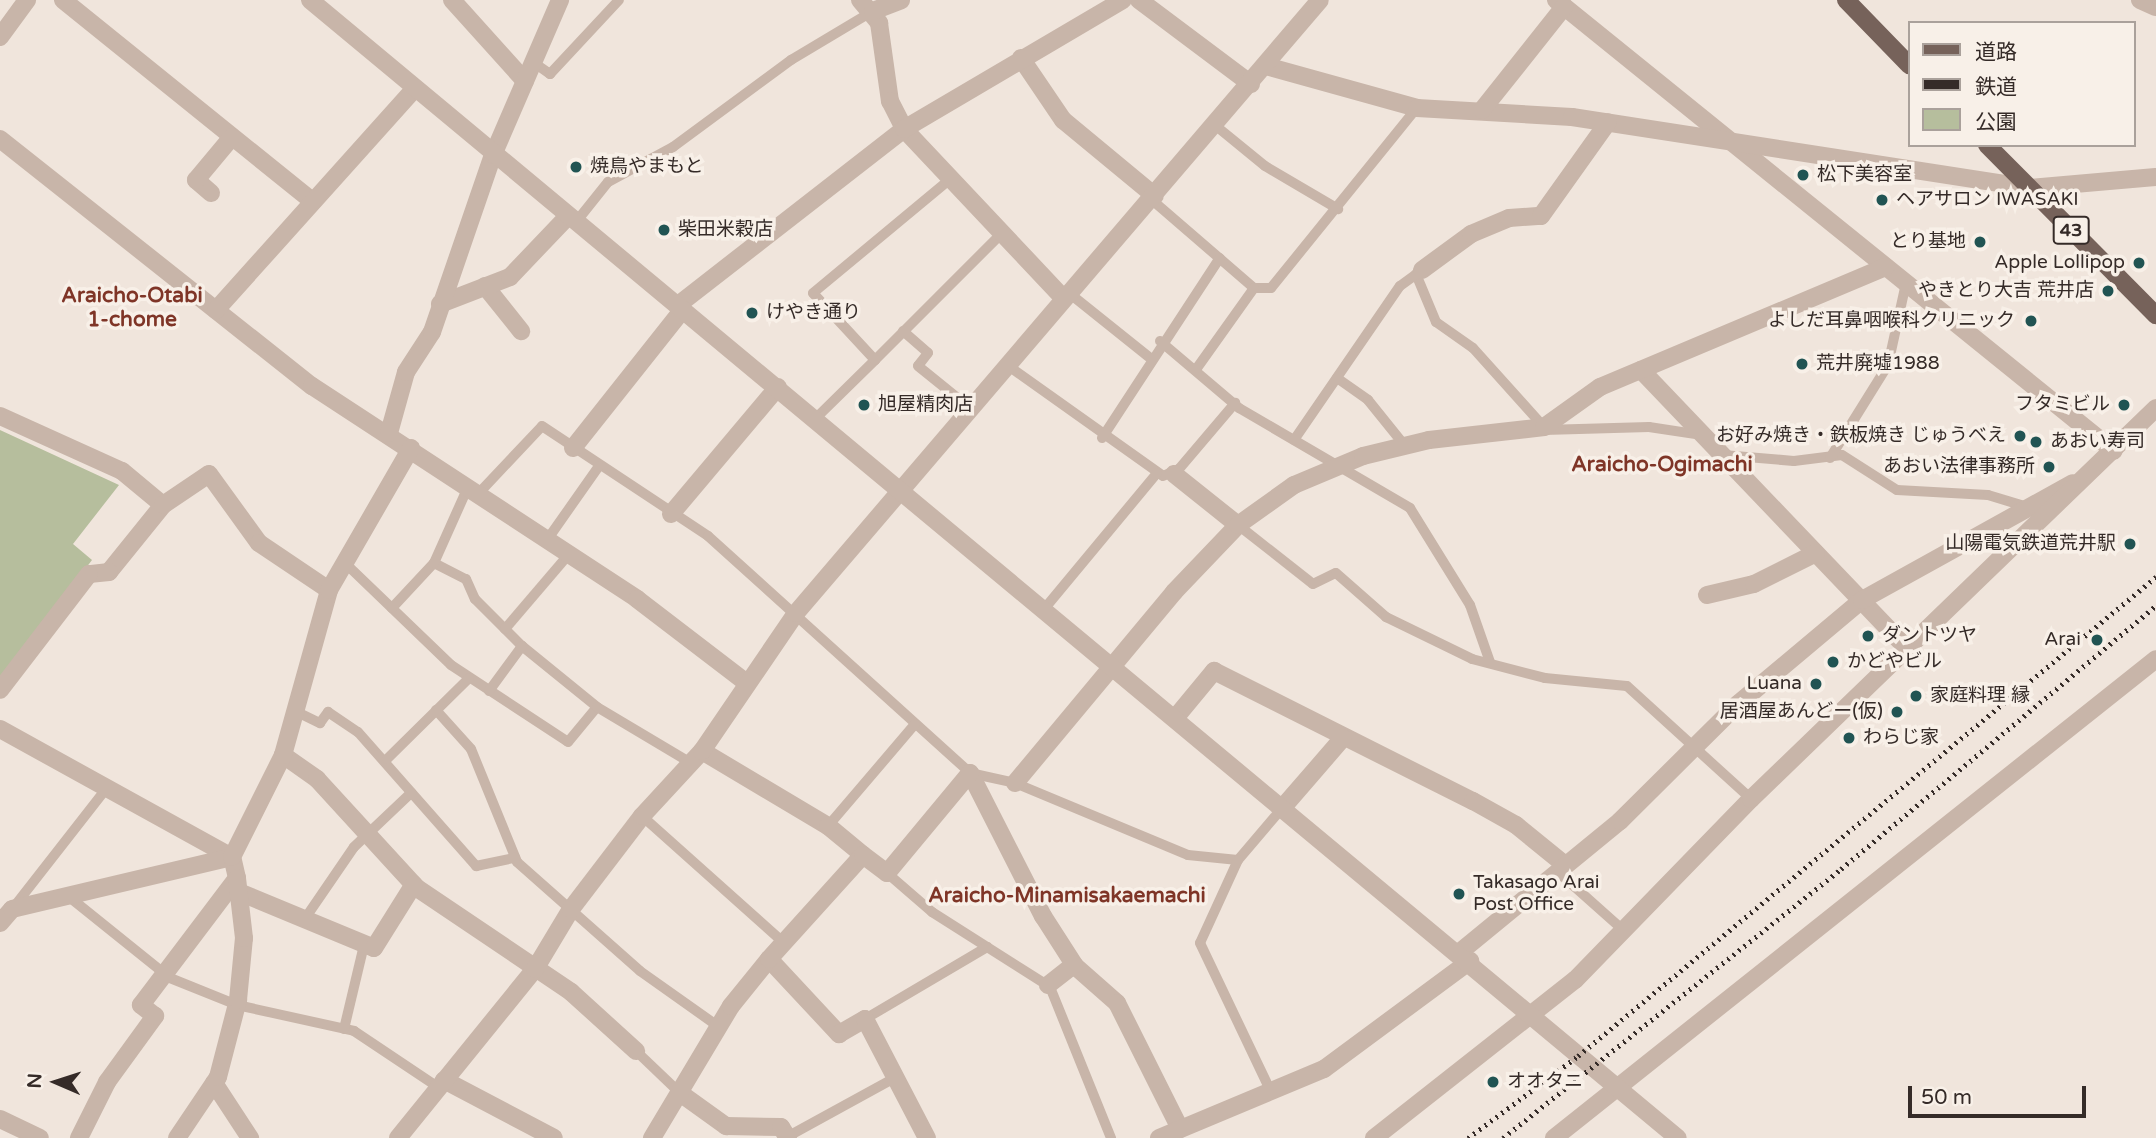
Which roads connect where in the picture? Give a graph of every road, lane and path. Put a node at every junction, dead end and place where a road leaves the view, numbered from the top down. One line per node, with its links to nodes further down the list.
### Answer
1 (27, 0): 16 (street)
2 (63, 0): 29 (street)
3 (310, 0): 23 (street)
4 (452, 0): 21 (street)
5 (560, 0): 18 (street)
6 (620, 0): 18 (lane)
7 (901, 0): 14 (street)
8 (1123, 0): 17 (street)
9 (1139, 0): 22 (street)
10 (1320, 0): 20 (street)
11 (1846, 0): 19 (main road)
12 (2140, 0): 15 (street)
13 (1564, 2): 25 (street); 31 (street)
14 (866, 5): 28 (street); 41 (lane)
15 (2156, 7)
16 (0, 37)
17 (1021, 58): 28 (street); 38 (street)
18 (533, 62): 21 (street)
19 (1908, 64)
20 (1266, 66): 22 (street); 24 (street)
21 (525, 81): 33 (street)
22 (1251, 84): 27 (street)
23 (414, 89): 33 (street); 39 (street)
24 (1417, 108): 25 (street); 40 (lane)
25 (1482, 110): 26 (street)
26 (1608, 122): 31 (street); 45 (street)
27 (1216, 126): 38 (street); 40 (lane)
28 (904, 130): 35 (street); 51 (street)
29 (232, 137): 37 (street); 39 (street)
30 (0, 139): 52 (street)
31 (1727, 141): 36 (street); 44 (street)
32 (1989, 147): 36 (main road, 43)
33 (493, 155): 41 (street); 50 (street)
34 (2156, 177): 36 (street)
35 (949, 180): 42 (street); 58 (lane)
36 (2029, 188): 53 (main road, 43)
37 (211, 193)
38 (1153, 198): 43 (lane); 49 (street)
39 (313, 202): 52 (street)
40 (1338, 209): 48 (lane)
41 (572, 219): 47 (street); 51 (street)
42 (1000, 235): 49 (street); 55 (lane)
43 (1220, 258): 48 (lane); 56 (lane)
44 (1886, 267): 46 (street); 61 (street)
45 (1419, 272): 62 (lane); 69 (lane)
46 (1906, 283): 77 (street); 79 (lane)
47 (485, 286): 50 (street); 54 (street)
48 (1254, 288): 60 (lane)
49 (1067, 296): 57 (lane); 59 (street)
50 (440, 304): 70 (street)
51 (681, 307): 63 (street); 75 (street)
52 (216, 310): 70 (street)
53 (2156, 315)
54 (521, 331)
55 (904, 331): 58 (lane); 65 (lane)
56 (1160, 341): 57 (lane); 60 (lane)
57 (1149, 357): 72 (lane)
58 (875, 360): 68 (lane)
59 (1007, 365): 65 (street); 72 (lane)
60 (1197, 368): 64 (lane)
61 (1641, 370): 69 (street); 71 (street)
62 (1337, 378): 73 (lane); 74 (lane)
63 (778, 387): 68 (street); 88 (street)
64 (1235, 403): 73 (lane); 82 (lane)
65 (970, 408): 84 (street)
66 (2156, 408): 77 (street)
67 (0, 416): 86 (street)
68 (816, 418): 84 (street)
69 (1535, 428): 71 (lane); 74 (street)
70 (389, 433): 76 (street)
71 (1704, 436): 78 (street)
72 (1102, 438): 82 (lane)
73 (1294, 440): 81 (lane)
74 (1405, 446): 81 (street)
75 (573, 447): 80 (lane); 85 (lane)
76 (411, 448): 85 (street); 93 (street)
77 (2114, 451): 83 (street)
78 (1723, 455): 79 (lane); 91 (street)
79 (1830, 458): 87 (lane)
80 (598, 466): 88 (lane); 90 (lane)
81 (1339, 466): 89 (street); 105 (lane)
82 (1166, 473): 89 (street); 99 (lane)
83 (2088, 475): 87 (street); 103 (street)
84 (902, 488): 99 (street); 100 (street)
85 (473, 491): 90 (street); 94 (lane)
86 (163, 505): 95 (street); 109 (street)
87 (2025, 506): 97 (street)
88 (671, 514): 100 (lane)
89 (1238, 525): 105 (lane); 106 (street)
90 (547, 540): 92 (street)
91 (1816, 553): 96 (street); 97 (street)
92 (569, 554): 101 (lane); 108 (street)
93 (345, 563): 95 (street); 98 (lane)
94 (434, 563): 98 (lane); 101 (lane)
95 (330, 590): 113 (street)
96 (1707, 595)
97 (1862, 600): 103 (street); 118 (street)
98 (392, 608): 107 (lane)
99 (1045, 608): 106 (street)
100 (796, 613): 108 (street); 115 (lane)
101 (505, 629): 102 (lane)
102 (522, 646): 110 (lane); 111 (lane)
103 (1908, 649): 126 (street)
104 (2156, 659): 162 (street)
105 (1490, 662): 118 (lane)
106 (1113, 665): 114 (street); 123 (street)
107 (469, 678): 110 (lane); 112 (lane)
108 (747, 683): 120 (street)
109 (0, 690)
110 (489, 691): 111 (lane)
111 (597, 707): 120 (lane)
112 (436, 710): 121 (lane); 133 (lane)
113 (295, 712): 119 (street); 121 (lane)
114 (1176, 717): 117 (street); 127 (street)
115 (915, 724): 122 (lane); 129 (lane)
116 (0, 729): 124 (street)
117 (1343, 738): 127 (street); 135 (street)
118 (1695, 749): 126 (lane); 135 (street)
119 (283, 755): 130 (street); 132 (street)
120 (696, 757): 128 (street); 129 (street)
121 (387, 759): 125 (lane)
122 (970, 773): 123 (lane); 136 (street); 149 (street)
123 (1015, 783): 134 (lane)
124 (106, 789): 132 (street); 141 (lane)
125 (411, 793): 130 (lane); 133 (lane)
126 (1751, 799): 143 (street)
127 (1284, 806): 134 (lane); 147 (street)
128 (642, 816): 140 (street); 144 (lane)
129 (828, 826): 131 (street)
130 (367, 832): 137 (street); 142 (lane)
131 (863, 855): 136 (street); 144 (street)
132 (232, 857): 138 (street); 139 (street)
133 (514, 858): 140 (lane)
134 (1238, 860): 164 (lane)
135 (1562, 868): 143 (lane); 147 (street)
136 (887, 873): 146 (lane)
137 (414, 884): 145 (street); 150 (street)
138 (238, 885): 142 (street); 151 (street); 153 (street)
139 (68, 896): 141 (street); 151 (lane)
140 (571, 909): 150 (street); 156 (lane)
141 (4, 915)
142 (304, 920): 145 (street)
143 (1623, 930): 154 (street)
144 (784, 943): 148 (street)
145 (364, 945): 157 (lane)
146 (987, 947): 152 (lane); 155 (lane)
147 (1465, 957): 154 (street); 164 (street)
148 (769, 959): 155 (street); 156 (street)
149 (1074, 965): 152 (street); 166 (street)
150 (535, 969): 158 (street); 161 (street)
151 (165, 974): 153 (lane); 170 (street)
152 (1048, 985): 176 (lane)
153 (237, 1005): 157 (lane); 160 (street)
154 (1533, 1012): 162 (street); 178 (street)
155 (865, 1019): 159 (street)
156 (719, 1027): 163 (street)
157 (344, 1028): 161 (lane)
158 (636, 1051): 163 (lane)
159 (896, 1077): 168 (lane); 175 (street)
160 (214, 1083): 167 (street); 171 (street)
161 (441, 1083): 172 (street); 173 (street)
162 (1618, 1087): 179 (street); 180 (street)
163 (680, 1093): 168 (street); 174 (street)
164 (1273, 1095): 166 (street)
165 (0, 1119): 169 (street)
166 (1180, 1129): 177 (street)
167 (179, 1137)
168 (788, 1137)
169 (40, 1138)
170 (79, 1138)
171 (250, 1138)
172 (398, 1138)
173 (554, 1138)
174 (652, 1138)
175 (927, 1138)
176 (1111, 1138)
177 (1159, 1138)
178 (1374, 1138)
179 (1554, 1138)
180 (1678, 1138)

